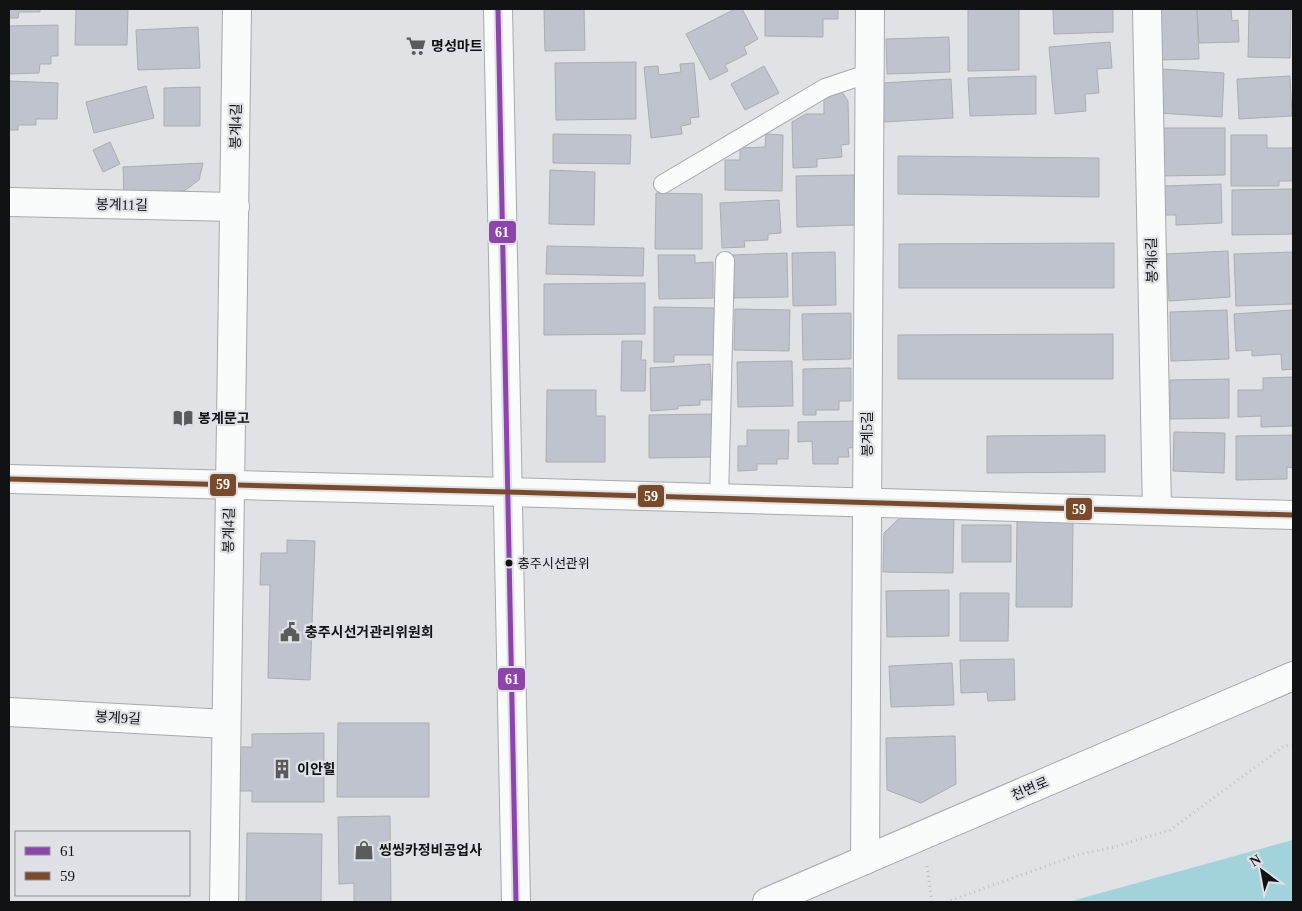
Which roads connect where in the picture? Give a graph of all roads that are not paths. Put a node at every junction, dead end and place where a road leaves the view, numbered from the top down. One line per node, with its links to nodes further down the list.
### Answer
1 (237, 9): 8 (street, 봉계4길)
2 (498, 9): 12 (street)
3 (870, 9): 5 (street, 봉계5길)
4 (1147, 9): 15 (street, 봉계6길)
5 (870, 73): 6 (lane); 14 (street, 봉계5길)
6 (663, 184)
7 (9, 202): 8 (street, 봉계11길)
8 (235, 207): 11 (street, 봉계4길)
9 (725, 260): 13 (lane)
10 (9, 479): 11 (street)
11 (230, 485): 12 (street); 19 (street, 봉계4길)
12 (508, 492): 13 (street); 22 (street)
13 (719, 499): 14 (street)
14 (867, 503): 15 (street); 20 (street, 봉계5길)
15 (1156, 511): 16 (street)
16 (1293, 515)
17 (1293, 676): 20 (street, 천변로)
18 (9, 712): 19 (street, 봉계9길)
19 (226, 724): 21 (street, 봉계4길)
20 (865, 860): 23 (street, 천변로)
21 (224, 902)
22 (516, 902)
23 (768, 902)

